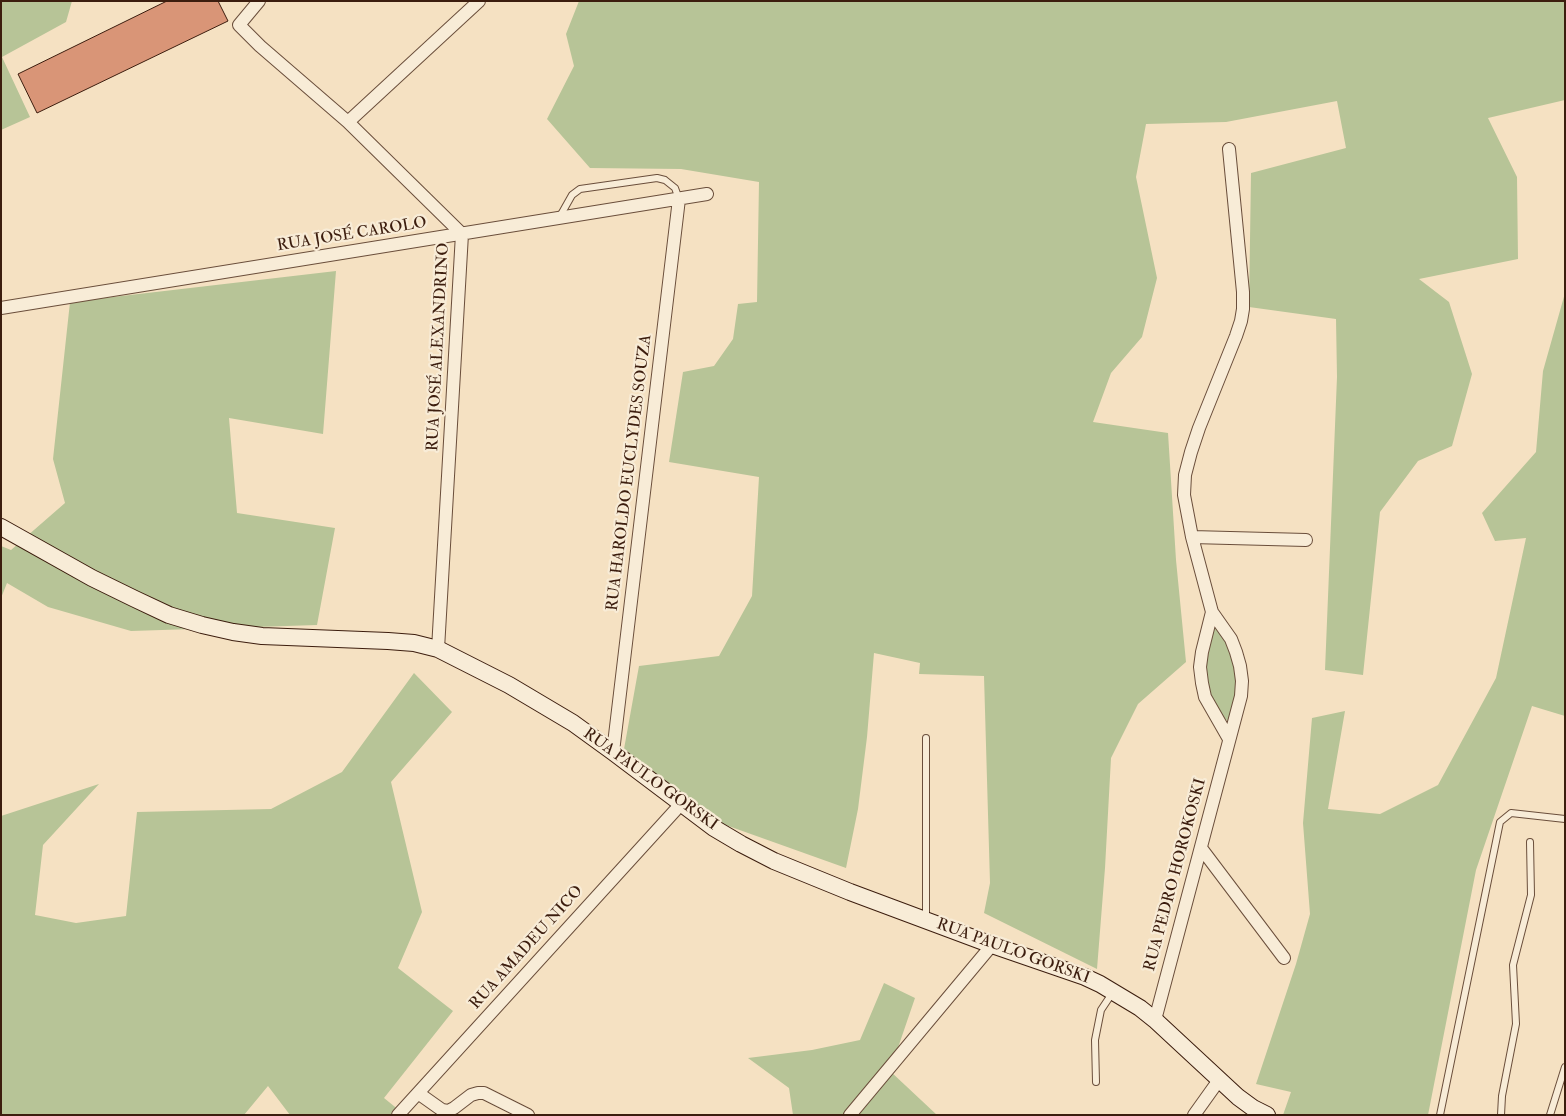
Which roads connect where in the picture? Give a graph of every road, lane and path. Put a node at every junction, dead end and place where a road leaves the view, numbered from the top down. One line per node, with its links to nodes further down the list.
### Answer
1 (259, 1): 3 (street, RUA JOSÉ ALEXANDRINO)
2 (479, 1): 3 (street)
3 (348, 122): 8 (street, RUA JOSÉ ALEXANDRINO)
4 (1229, 149): 11 (street, RUA PEDRO HOROKOSKI)
5 (707, 194): 6 (street, RUA JOSÉ CAROLO)
6 (679, 199): 7 (street, RUA JOSÉ CAROLO); 7 (lane); 17 (street, RUA HAROLDO EUCLYDES SOUZA)
7 (559, 218): 8 (street, RUA JOSÉ CAROLO)
8 (462, 234): 9 (street, RUA JOSÉ CAROLO); 14 (street, RUA JOSÉ ALEXANDRINO)
9 (1, 308)
10 (1, 527): 14 (street, RUA PAULO GORSKI)
11 (1192, 538): 12 (street); 13 (street, RUA PEDRO HOROKOSKI)
12 (1306, 540)
13 (1212, 612): 16 (street, RUA PEDRO HOROKOSKI); 16 (street, RUA PEDRO HOROKOSKI)
14 (438, 649): 17 (street, RUA PAULO GORSKI)
15 (926, 738): 22 (lane)
16 (1229, 738): 21 (street, RUA PEDRO HOROKOSKI)
17 (613, 752): 18 (street, RUA PAULO GORSKI)
18 (681, 804): 22 (street, RUA PAULO GORSKI); 30 (street, RUA AMADEU NICO)
19 (1565, 818): 36 (lane)
20 (1530, 842): 37 (lane)
21 (1201, 848): 24 (street); 26 (street, RUA PEDRO HOROKOSKI)
22 (926, 921): 23 (street, RUA PAULO GORSKI)
23 (992, 945): 25 (street, RUA PAULO GORSKI); 33 (street)
24 (1284, 958)
25 (1113, 991): 26 (street, RUA PAULO GORSKI); 29 (lane)
26 (1154, 1020): 28 (street, RUA PAULO GORSKI)
27 (1565, 1067): 38 (lane)
28 (1219, 1080): 34 (street); 35 (street, RUA PAULO GORSKI)
29 (1096, 1082)
30 (418, 1093): 31 (street, RUA AMADEU NICO); 32 (street)
31 (398, 1115)
32 (528, 1115)
33 (850, 1115)
34 (1194, 1115)
35 (1268, 1115)
36 (1440, 1115)
37 (1501, 1115)
38 (1550, 1115)

